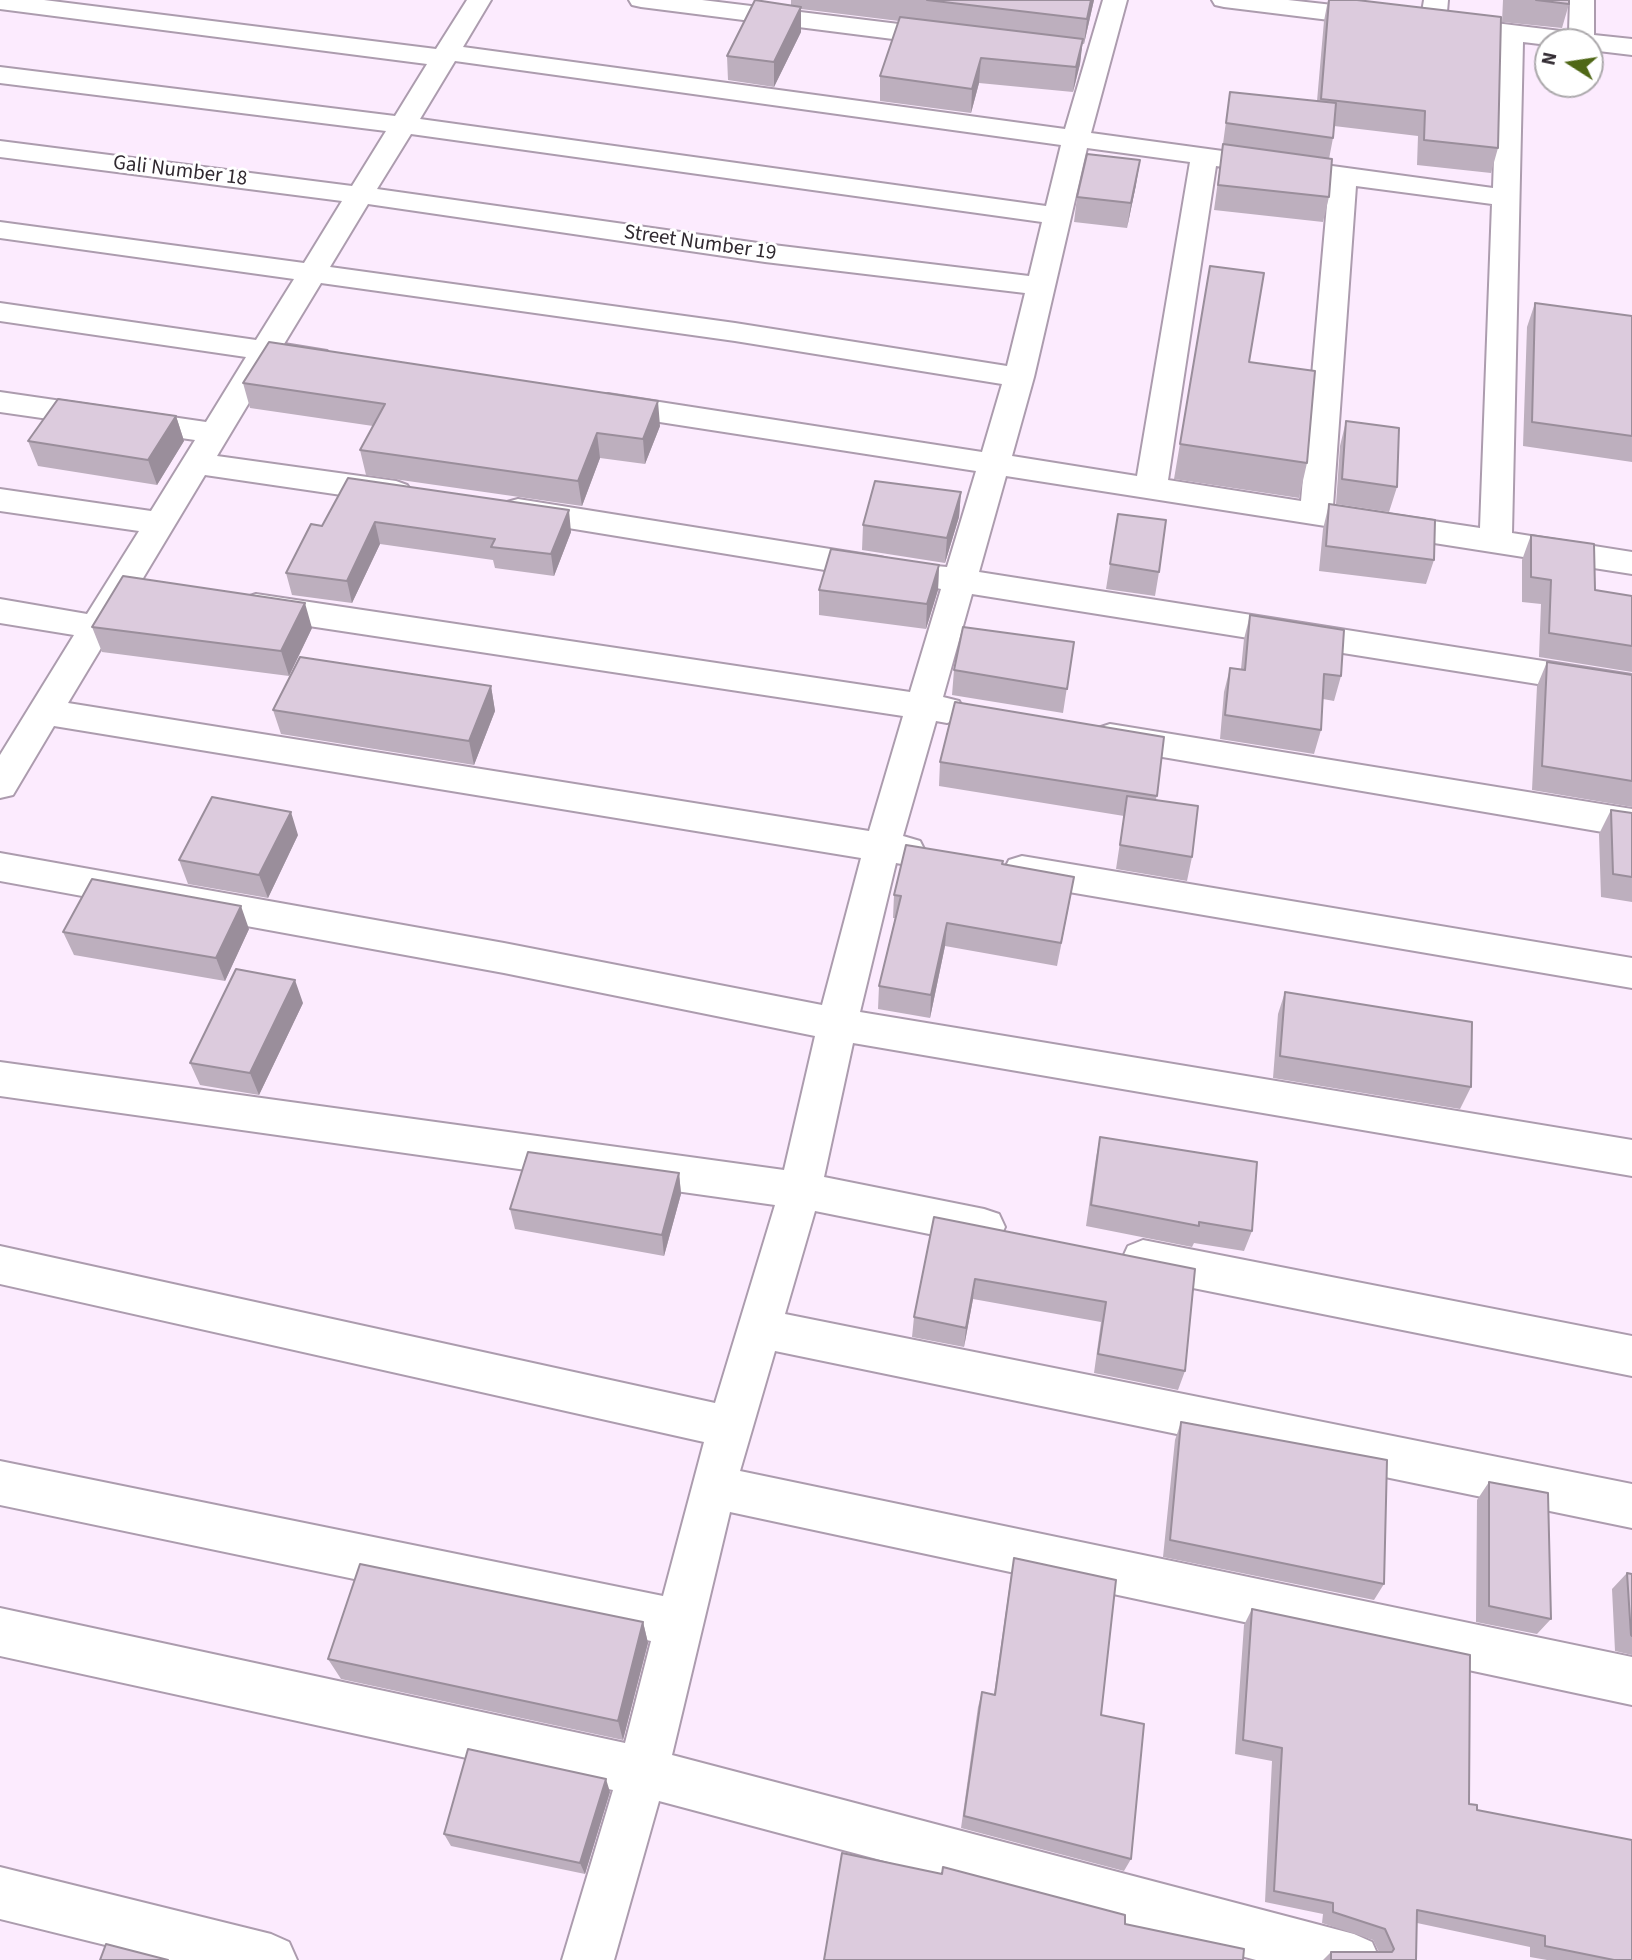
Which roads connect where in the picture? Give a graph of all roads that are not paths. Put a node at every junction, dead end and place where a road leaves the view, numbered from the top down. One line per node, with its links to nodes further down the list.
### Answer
1 (479, 0): 15 (street)
2 (641, 0): 12 (street)
3 (1115, 0): 18 (street)
4 (1224, 0): 7 (street)
5 (1582, 0): 9 (street)
6 (0, 2): 15 (street)
7 (1297, 4): 8 (street)
8 (1435, 12): 10 (street)
9 (1581, 28)
10 (1511, 33): 11 (street); 23 (street)
11 (1534, 36)
12 (974, 41)
13 (1604, 44): 14 (street)
14 (1632, 47)
15 (446, 55): 17 (street); 18 (street)
16 (0, 75): 17 (street)
17 (403, 125): 22 (street); 24 (street)
18 (1076, 139): 20 (street); 24 (street)
19 (0, 149): 22 (street, Gali Number 18)
20 (1204, 157): 21 (street); 37 (street)
21 (1343, 176): 23 (street); 41 (street)
22 (360, 195): 26 (street); 27 (street, Street Number 19)
23 (1506, 198): 43 (street)
24 (1058, 216): 27 (street)
25 (0, 230): 26 (street)
26 (311, 275): 29 (street); 31 (street)
27 (1041, 286): 31 (street)
28 (0, 312): 29 (street)
29 (265, 351): 30 (street); 34 (street)
30 (347, 363)
31 (1019, 377): 36 (street)
32 (577, 399): 36 (street)
33 (0, 402): 34 (street)
34 (215, 433): 35 (street)
35 (197, 463): 38 (street); 42 (street)
36 (992, 464): 37 (street); 45 (street)
37 (1151, 488): 41 (street)
38 (429, 497)
39 (0, 500): 42 (street)
40 (483, 505): 45 (street)
41 (1316, 514): 43 (street)
42 (160, 523): 48 (street)
43 (1496, 541): 44 (street)
44 (1632, 563)
45 (959, 581): 49 (street); 50 (street)
46 (219, 600): 50 (street)
47 (0, 611): 48 (street)
48 (97, 627): 52 (street)
49 (1632, 687)
50 (924, 706): 51 (street); 56 (street)
51 (979, 715)
52 (24, 729): 54 (street); 56 (street)
53 (1074, 731): 55 (street)
54 (0, 785)
55 (1632, 823)
56 (882, 847): 57 (street); 61 (street)
57 (936, 856)
58 (991, 865): 60 (street)
59 (0, 867): 61 (street)
60 (1632, 972)
61 (837, 1024): 63 (street); 64 (street)
62 (0, 1079): 64 (street)
63 (1632, 1158)
64 (800, 1190): 65 (street); 68 (street)
65 (1019, 1234)
66 (1101, 1251): 69 (street)
67 (0, 1265): 70 (street)
68 (758, 1328): 70 (street); 73 (street)
69 (1632, 1356)
70 (730, 1427): 72 (street)
71 (0, 1483): 74 (street)
72 (713, 1487): 74 (street); 76 (street)
73 (1632, 1506)
74 (679, 1623): 77 (street)
75 (0, 1632): 77 (street)
76 (1632, 1682)
77 (643, 1772): 80 (street); 81 (street)
78 (0, 1893): 79 (street)
79 (271, 1960)
80 (588, 1960)
81 (1354, 1960)

